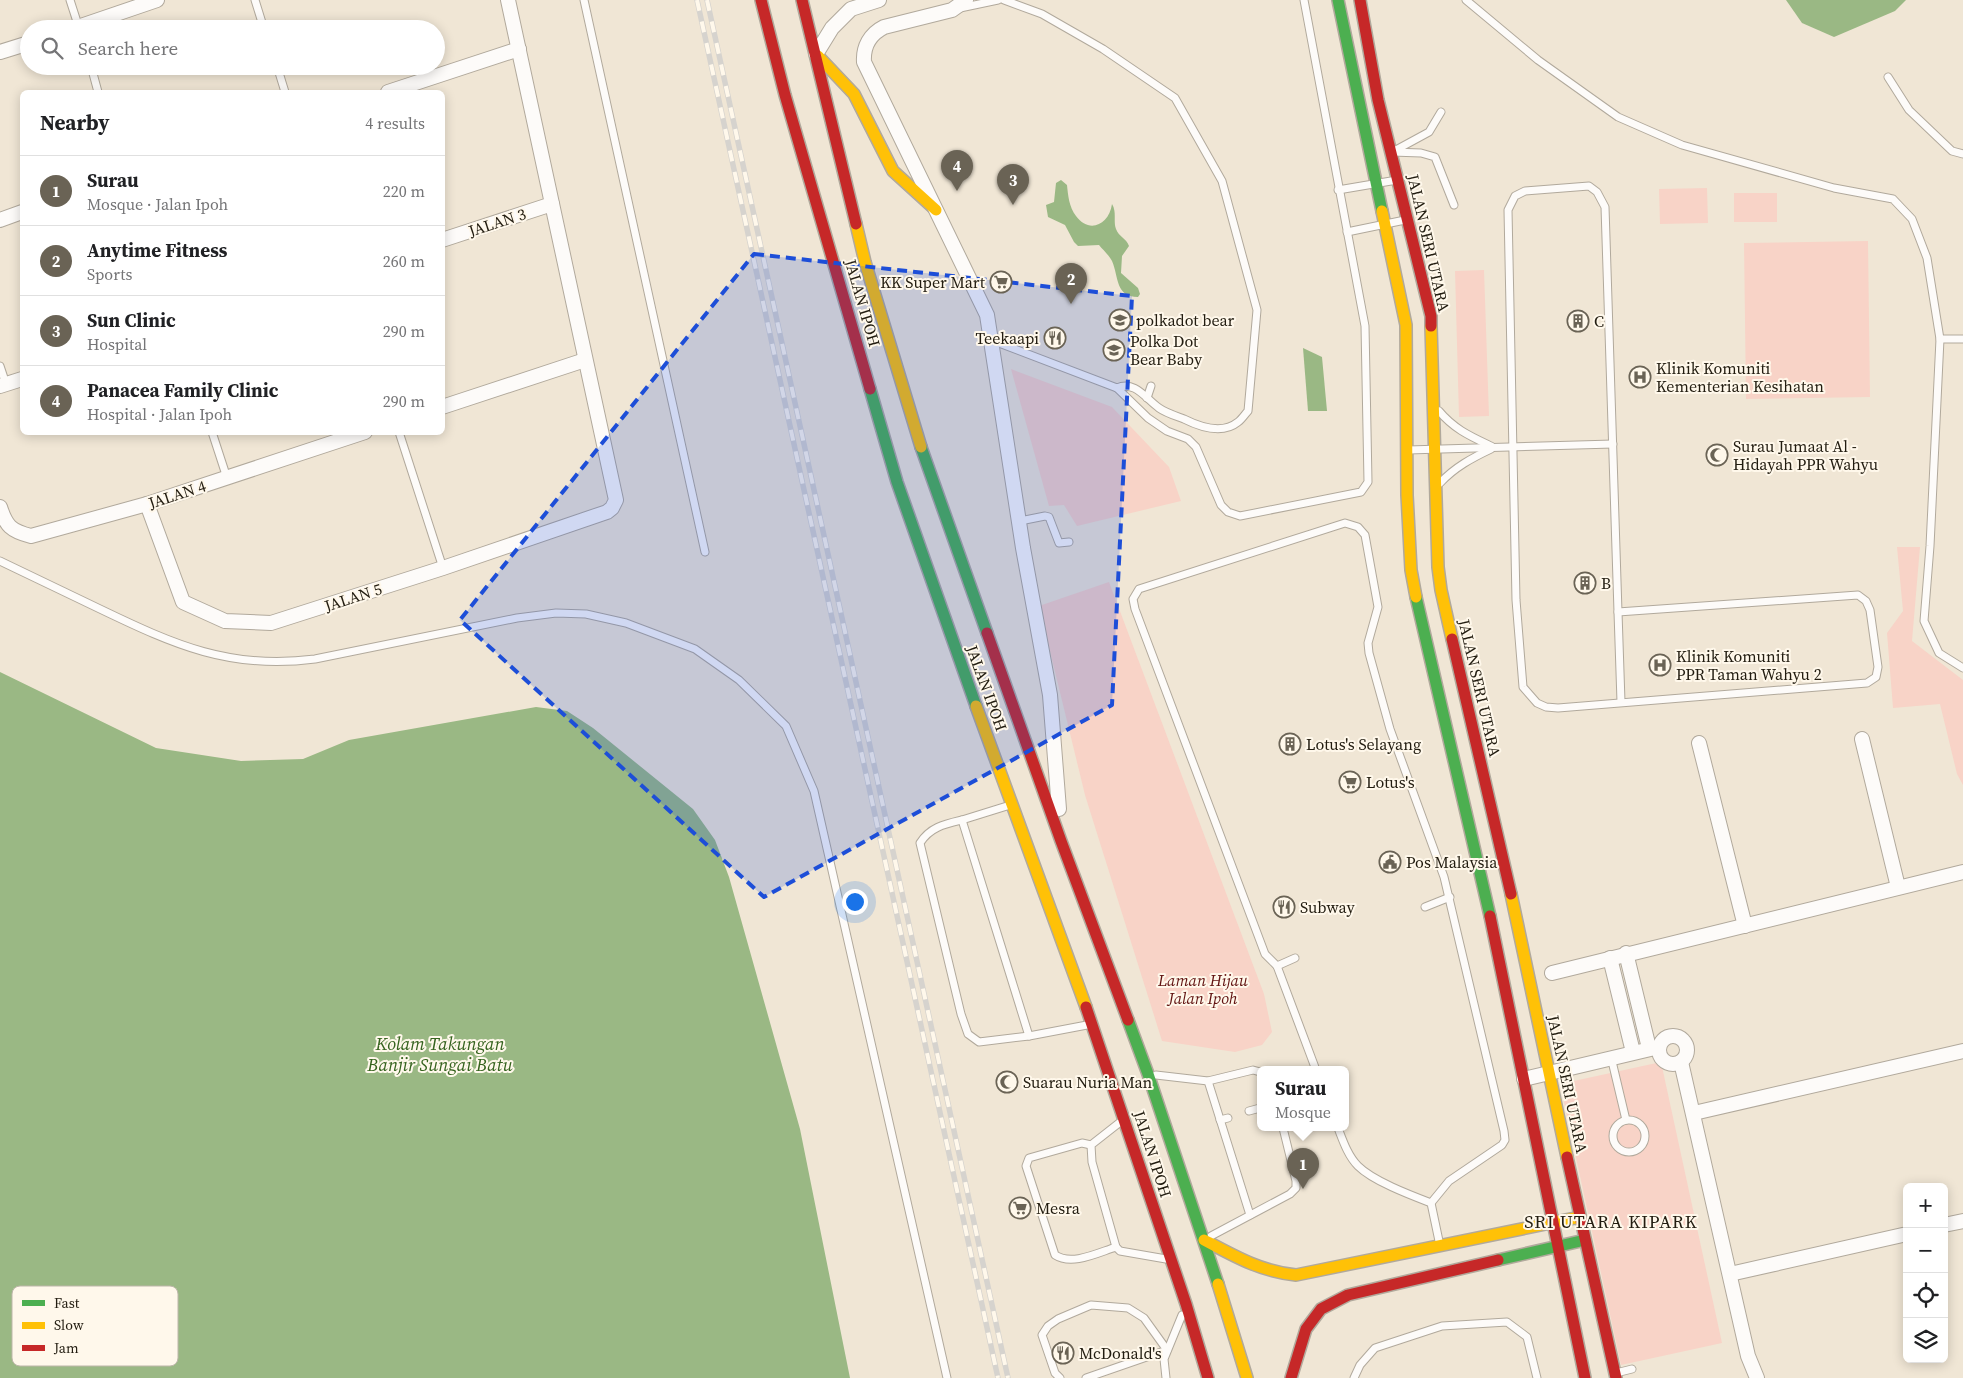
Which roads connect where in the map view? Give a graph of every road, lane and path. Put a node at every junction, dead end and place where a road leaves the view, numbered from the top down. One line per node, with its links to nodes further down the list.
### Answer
1 (70, 0): 17 (lane)
2 (157, 0): 18 (street)
3 (255, 0): 19 (lane)
4 (508, 0): 21 (street)
5 (584, 0): 73 (lane)
6 (761, 0): 81 (main road, JALAN IPOH)
7 (802, 0): 23 (main road, JALAN IPOH)
8 (877, 0): 23 (street)
9 (966, 0): 16 (street)
10 (998, 0): 16 (lane)
11 (1004, 0): 56 (lane)
12 (1304, 0): 37 (lane)
13 (1338, 0): 36 (main road)
14 (1360, 0): 33 (main road, JALAN SERI UTARA)
15 (1466, 0): 47 (lane)
16 (952, 10): 40 (street)
17 (75, 20)
18 (100, 20)
19 (261, 20)
20 (20, 46): 22 (street)
21 (520, 49): 24 (street); 38 (street)
22 (0, 52)
23 (816, 54): 40 (main road); 83 (main road, JALAN IPOH)
24 (445, 73)
25 (93, 75): 29 (lane)
26 (280, 75): 30 (lane)
27 (440, 75): 31 (street)
28 (1888, 77): 34 (lane)
29 (97, 90)
30 (284, 90)
31 (394, 90)
32 (1441, 112): 33 (lane)
33 (1391, 152): 35 (main road, JALAN SERI UTARA); 39 (lane)
34 (1963, 154)
35 (1398, 180): 36 (lane); 43 (main road, JALAN SERI UTARA)
36 (1377, 184): 37 (lane); 44 (main road)
37 (1338, 190): 45 (lane)
38 (552, 204): 46 (street, JALAN 3); 50 (street)
39 (1454, 205)
40 (936, 210): 49 (street)
41 (20, 213): 42 (street)
42 (0, 220)
43 (1408, 220): 44 (lane); 57 (main road, JALAN SERI UTARA)
44 (1386, 225): 45 (lane); 66 (main road)
45 (1347, 232): 55 (lane)
46 (445, 239)
47 (1940, 339): 48 (lane); 77 (lane)
48 (1963, 339)
49 (990, 340): 55 (lane); 71 (street)
50 (584, 360): 58 (street); 75 (street, JALAN 5)
51 (0, 366): 53 (lane)
52 (20, 380): 53 (street)
53 (3, 385)
54 (1151, 386): 56 (lane)
55 (1117, 388): 56 (lane)
56 (1147, 398)
57 (1434, 405): 63 (lane); 65 (main road, JALAN SERI UTARA)
58 (445, 406)
59 (213, 435): 67 (lane)
60 (356, 435): 67 (street, JALAN 4)
61 (400, 435): 75 (lane)
62 (1613, 444): 64 (lane); 64 (lane); 76 (lane)
63 (1494, 447): 64 (lane); 65 (lane); 68 (lane)
64 (1513, 447): 78 (lane)
65 (1435, 449): 66 (lane); 68 (main road, JALAN SERI UTARA)
66 (1407, 450): 105 (main road)
67 (227, 478): 69 (street, JALAN 4)
68 (1436, 488): 103 (main road, JALAN SERI UTARA)
69 (147, 504): 70 (street, JALAN 4); 75 (street, JALAN 5)
70 (0, 507)
71 (1020, 521): 72 (lane); 83 (street)
72 (1068, 542)
73 (705, 552)
74 (0, 561): 135 (lane)
75 (443, 568)
76 (1618, 612): 78 (lane); 78 (lane)
77 (1963, 668)
78 (1621, 702)
79 (1862, 739): 85 (street)
80 (1699, 743): 88 (street)
81 (1012, 805): 82 (lane); 94 (main road, JALAN IPOH)
82 (962, 820): 95 (lane); 95 (lane)
83 (1061, 841): 104 (main road, JALAN IPOH)
84 (1963, 872): 85 (street)
85 (1898, 887): 88 (street)
86 (1450, 897): 87 (lane); 92 (lane); 117 (lane)
87 (1425, 906)
88 (1744, 926): 89 (street)
89 (1626, 953): 91 (street); 96 (street)
90 (1294, 958): 92 (lane)
91 (1610, 958): 93 (street); 98 (street)
92 (1277, 966): 101 (lane)
93 (1552, 973)
94 (1092, 1024): 95 (lane); 111 (main road, JALAN IPOH)
95 (1029, 1036)
96 (1654, 1048): 98 (street); 100 (street); 100 (street)
97 (1963, 1051): 109 (street)
98 (1633, 1052): 99 (street)
99 (1611, 1057): 103 (street); 113 (lane)
100 (1681, 1062): 109 (street)
101 (1314, 1066)
102 (1257, 1071): 106 (lane)
103 (1548, 1073): 105 (street); 119 (main road, JALAN SERI UTARA)
104 (1148, 1074): 106 (lane); 124 (main road, JALAN IPOH)
105 (1524, 1079): 121 (main road)
106 (1208, 1081): 112 (lane)
107 (1257, 1109): 108 (lane)
108 (1249, 1112)
109 (1694, 1113): 130 (street)
110 (1228, 1118): 112 (lane)
111 (1124, 1119): 116 (lane); 129 (main road, JALAN IPOH)
112 (1220, 1120): 118 (lane)
113 (1626, 1120): 113 (lane)
114 (1284, 1131): 118 (lane)
115 (1339, 1131): 117 (lane)
116 (1091, 1145): 127 (lane); 127 (lane)
117 (1431, 1203): 128 (lane)
118 (1250, 1216): 124 (lane)
119 (1580, 1217): 121 (main road); 125 (main road, JALAN SERI UTARA)
120 (1963, 1221): 122 (street)
121 (1554, 1222): 126 (main road); 128 (main road)
122 (1948, 1224)
123 (1903, 1235): 130 (street)
124 (1204, 1240): 128 (main road); 140 (main road, JALAN IPOH)
125 (1585, 1240): 126 (main road); 134 (main road, JALAN SERI UTARA)
126 (1559, 1245): 141 (main road); 144 (main road)
127 (1116, 1247): 129 (lane)
128 (1440, 1247)
129 (1171, 1260): 131 (main road, JALAN IPOH)
130 (1730, 1274): 145 (street)
131 (1186, 1304): 132 (lane); 139 (main road, JALAN IPOH)
132 (1167, 1350): 136 (lane); 137 (lane); 138 (lane)
133 (1632, 1369): 134 (lane)
134 (1616, 1375)
135 (947, 1378)
136 (1060, 1378)
137 (1086, 1378)
138 (1166, 1378)
139 (1208, 1378)
140 (1247, 1378)
141 (1291, 1378)
142 (1354, 1378): 143 (lane)
143 (1537, 1378)
144 (1585, 1378)
145 (1757, 1378)

